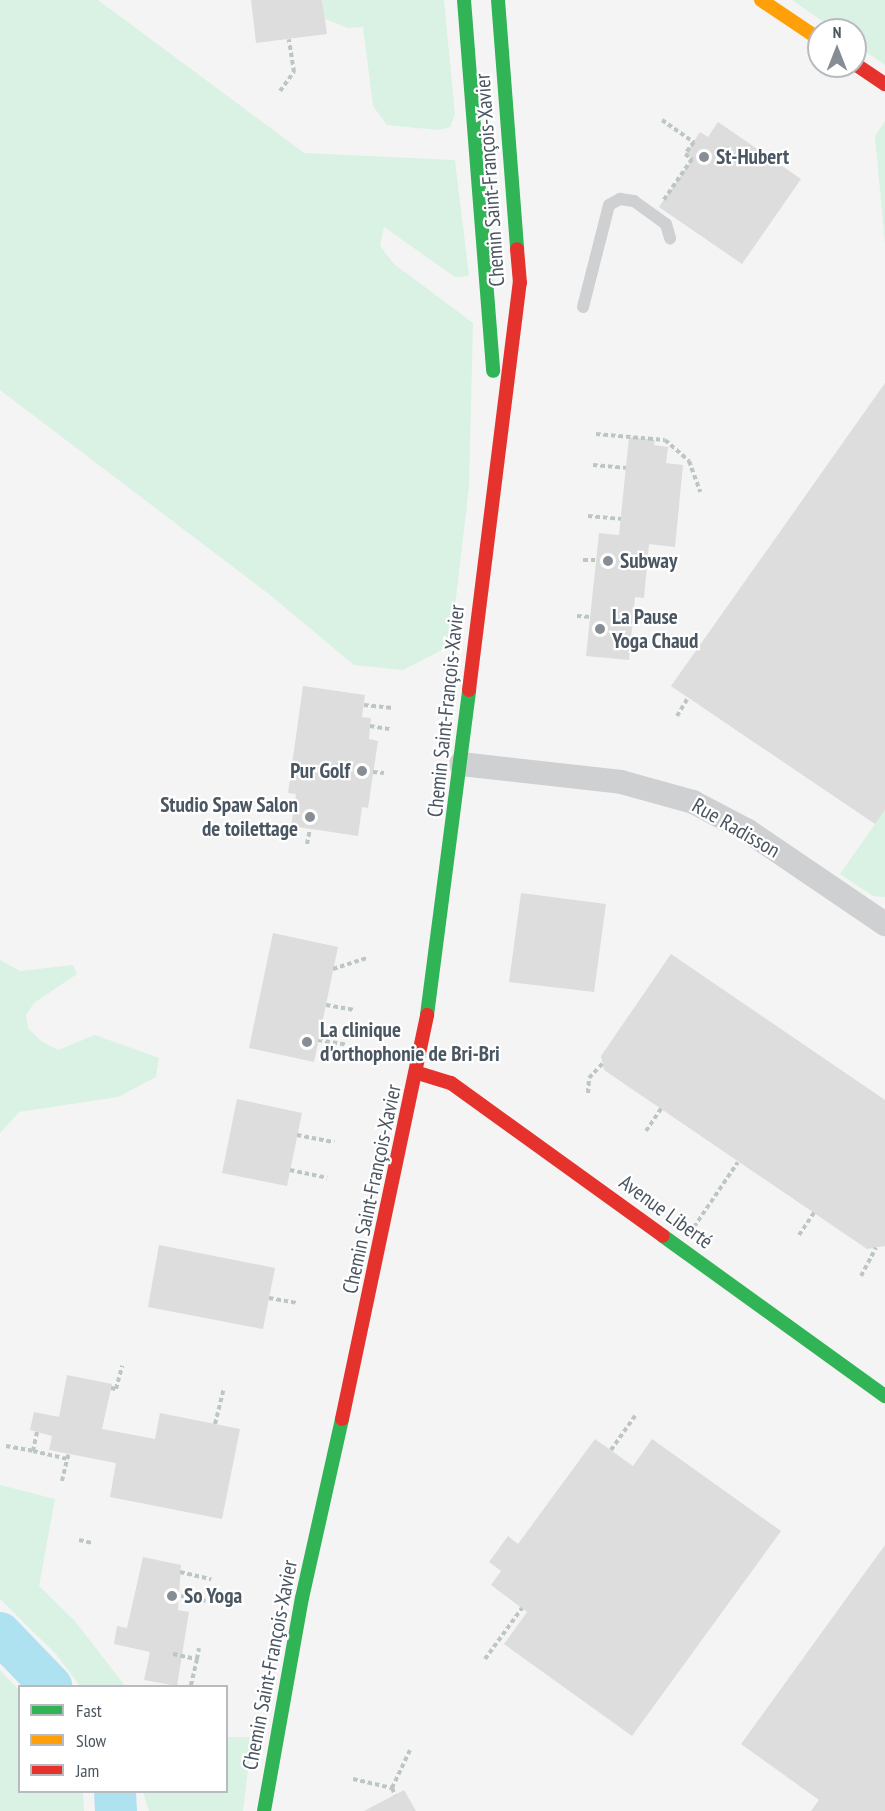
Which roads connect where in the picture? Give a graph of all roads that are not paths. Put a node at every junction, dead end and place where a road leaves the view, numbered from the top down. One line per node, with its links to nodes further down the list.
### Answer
1 (464, 0): 11 (street, Chemin Saint-François-Xavier)
2 (498, 0): 5 (street, Chemin Saint-François-Xavier)
3 (517, 0): 5 (street)
4 (761, 0): 6 (street)
5 (500, 20): 11 (street, Chemin Saint-François-Xavier)
6 (807, 31)
7 (867, 72): 8 (street)
8 (885, 84)
9 (670, 238): 10 (lane)
10 (583, 307)
11 (494, 463): 12 (street, Chemin Saint-François-Xavier)
12 (461, 764): 13 (street, Rue Radisson); 14 (street, Chemin Saint-François-Xavier)
13 (885, 924)
14 (418, 1073): 15 (street, Avenue Liberté); 16 (street, Chemin Saint-François-Xavier)
15 (885, 1396)
16 (264, 1811)

